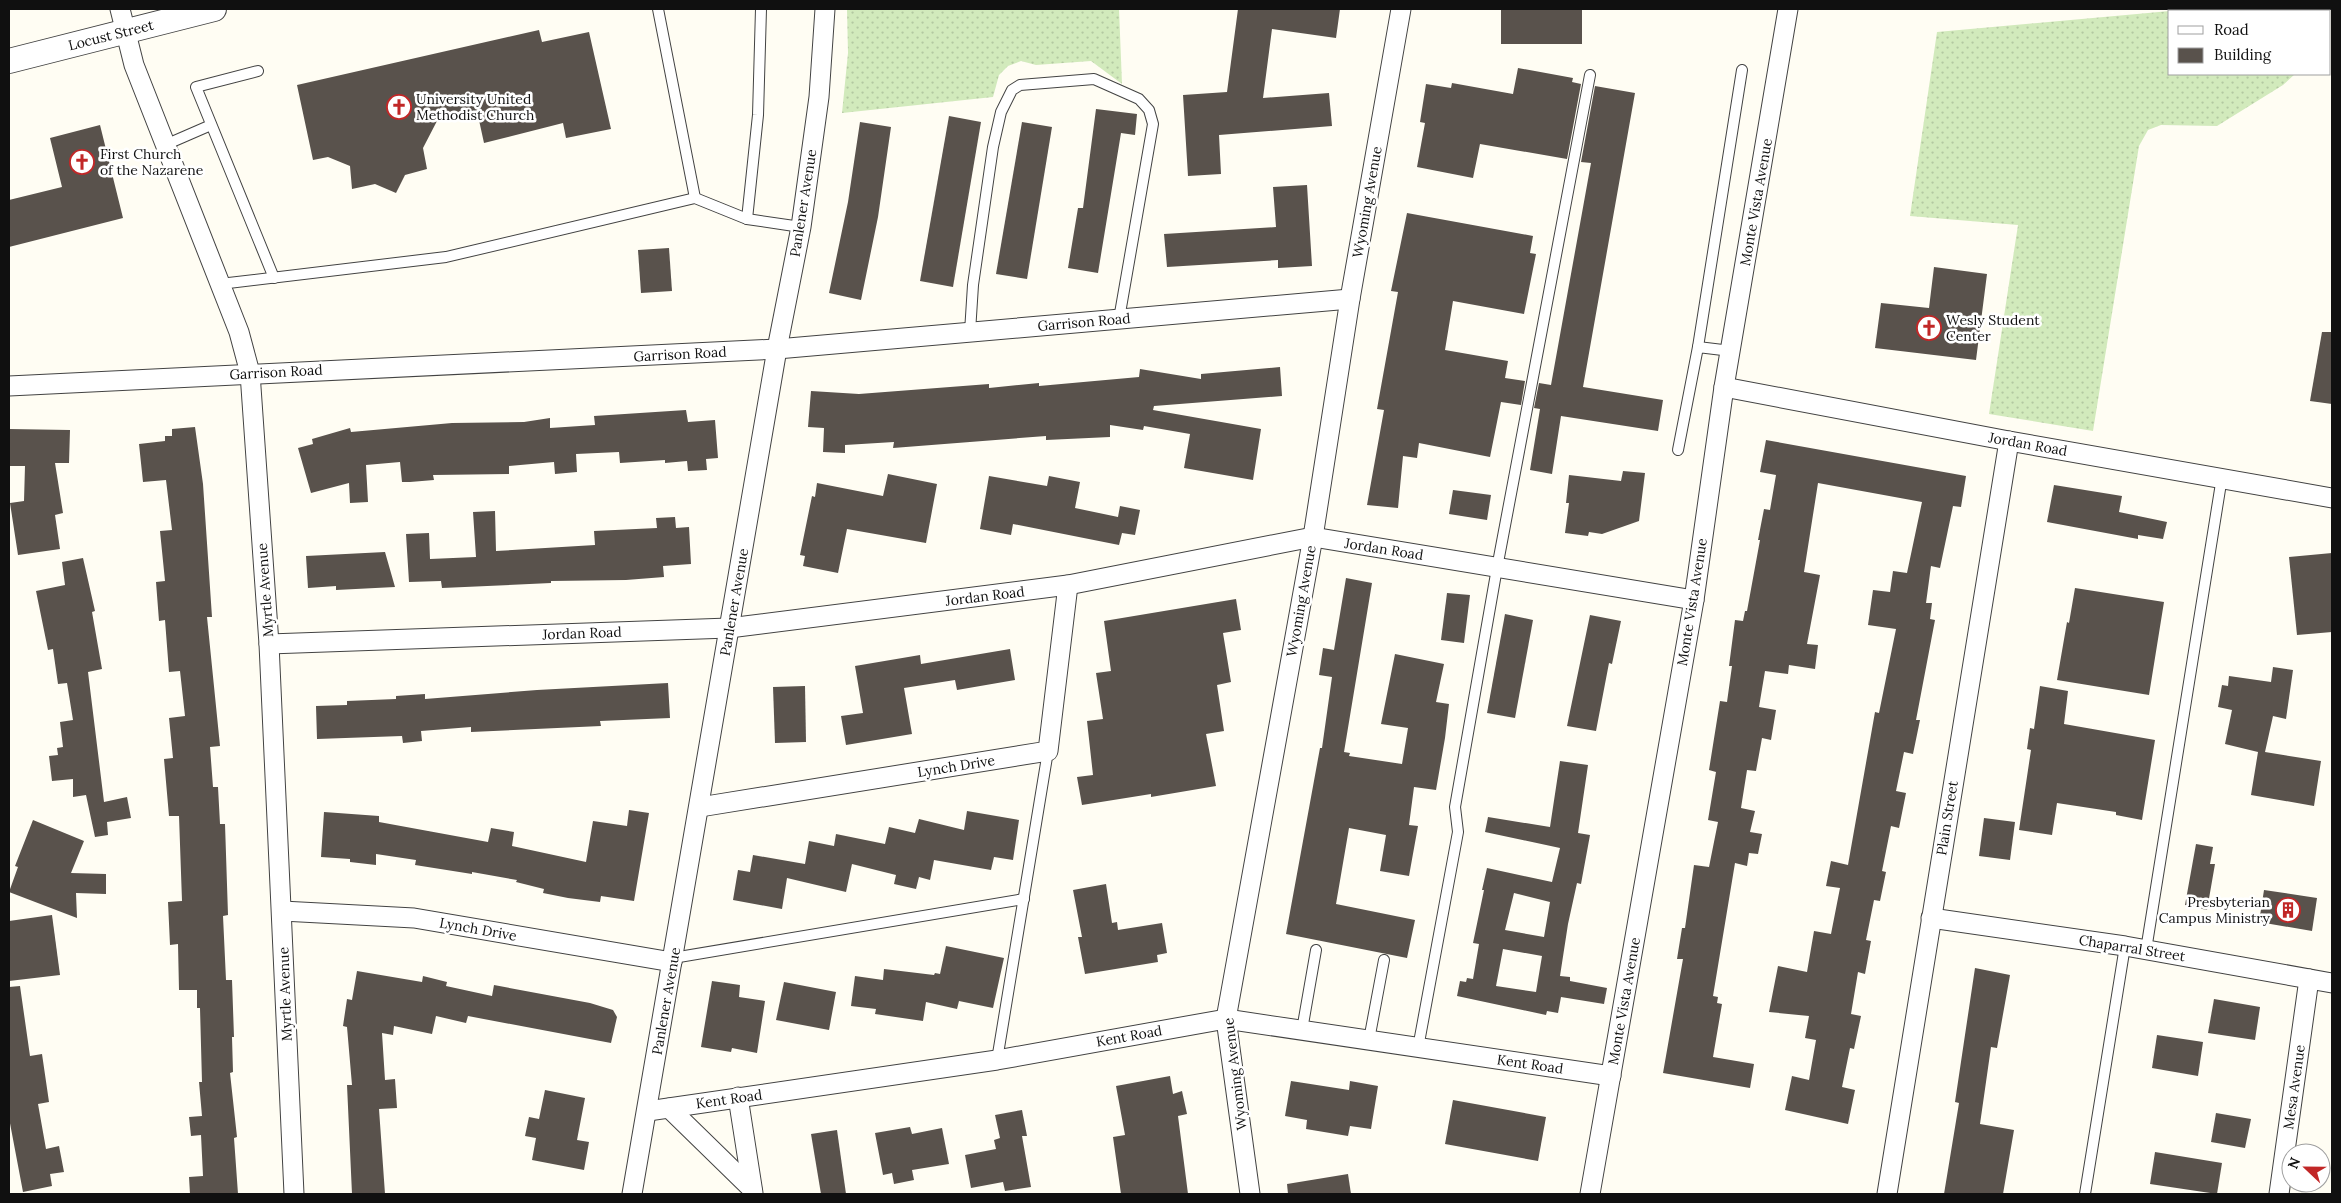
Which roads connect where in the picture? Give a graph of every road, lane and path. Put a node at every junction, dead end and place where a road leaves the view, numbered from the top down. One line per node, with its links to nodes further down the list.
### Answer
1 (120, 9): 8 (street, Myrtle Avenue)
2 (214, 9): 8 (street, Locust Street)
3 (658, 9): 15 (lane)
4 (762, 9): 16 (lane)
5 (825, 9): 17 (street, Panlener Avenue)
6 (1401, 9): 20 (street, Wyoming Avenue)
7 (1788, 9): 25 (street, Monte Vista Avenue)
8 (124, 32): 9 (street, Locust Street); 14 (street, Myrtle Avenue)
9 (9, 62)
10 (1742, 70): 23 (lane)
11 (258, 71): 13 (lane)
12 (1590, 75): 34 (lane)
13 (212, 125): 14 (lane); 18 (lane)
14 (165, 145): 19 (street, Myrtle Avenue)
15 (695, 198): 16 (lane); 18 (lane)
16 (747, 219): 17 (lane)
17 (801, 227): 24 (street, Panlener Avenue)
18 (274, 278): 19 (lane)
19 (220, 284): 26 (street, Myrtle Avenue)
20 (1350, 299): 21 (street, Garrison Road); 33 (street, Wyoming Avenue)
21 (1119, 319): 22 (street, Garrison Road); 22 (lane)
22 (970, 332): 24 (street, Garrison Road)
23 (1698, 347): 25 (lane); 30 (lane)
24 (777, 349): 26 (street, Garrison Road); 37 (street, Panlener Avenue)
25 (1731, 351): 28 (street, Monte Vista Avenue)
26 (250, 373): 27 (street, Garrison Road); 38 (street, Myrtle Avenue)
27 (9, 386)
28 (1724, 388): 29 (street, Jordan Road); 36 (street, Monte Vista Avenue)
29 (2009, 442): 31 (street, Jordan Road); 43 (street, Plain Street)
30 (1678, 450)
31 (2222, 477): 32 (street, Jordan Road); 46 (lane)
32 (2332, 498)
33 (1312, 538): 34 (street, Jordan Road); 35 (street, Jordan Road); 51 (street, Wyoming Avenue)
34 (1497, 568): 36 (street, Jordan Road); 54 (lane)
35 (1068, 585): 37 (street, Jordan Road); 39 (street)
36 (1694, 600): 56 (street, Monte Vista Avenue)
37 (729, 628): 38 (street, Jordan Road); 40 (street, Panlener Avenue)
38 (269, 644): 42 (street, Myrtle Avenue)
39 (1048, 751): 40 (street, Lynch Drive); 41 (lane)
40 (700, 807): 47 (street, Panlener Avenue)
41 (1024, 899): 47 (lane); 55 (lane)
42 (282, 911): 47 (street, Lynch Drive); 61 (street, Myrtle Avenue)
43 (1931, 918): 44 (street, Chaparral Street); 65 (street, Plain Street)
44 (2125, 946): 46 (street, Chaparral Street); 66 (lane)
45 (1316, 950): 52 (lane)
46 (2146, 950): 49 (street, Chaparral Street)
47 (673, 960): 59 (street, Panlener Avenue)
48 (1384, 960): 53 (lane)
49 (2309, 979): 50 (street, Chaparral Street); 67 (street, Mesa Avenue)
50 (2332, 983)
51 (1226, 1020): 52 (street, Kent Road); 55 (street, Kent Road); 63 (street, Wyoming Avenue)
52 (1302, 1030): 53 (street, Kent Road)
53 (1368, 1040): 54 (street, Kent Road)
54 (1418, 1048): 56 (street, Kent Road)
55 (997, 1060): 57 (street, Kent Road)
56 (1611, 1076): 64 (street, Monte Vista Avenue)
57 (738, 1097): 58 (street, Kent Road); 60 (street)
58 (669, 1108): 59 (street, Kent Road); 60 (street)
59 (648, 1111): 62 (street, Panlener Avenue)
60 (753, 1192)
61 (294, 1194)
62 (632, 1194)
63 (1250, 1194)
64 (1590, 1194)
65 (1888, 1194)
66 (2085, 1194)
67 (2279, 1194)

